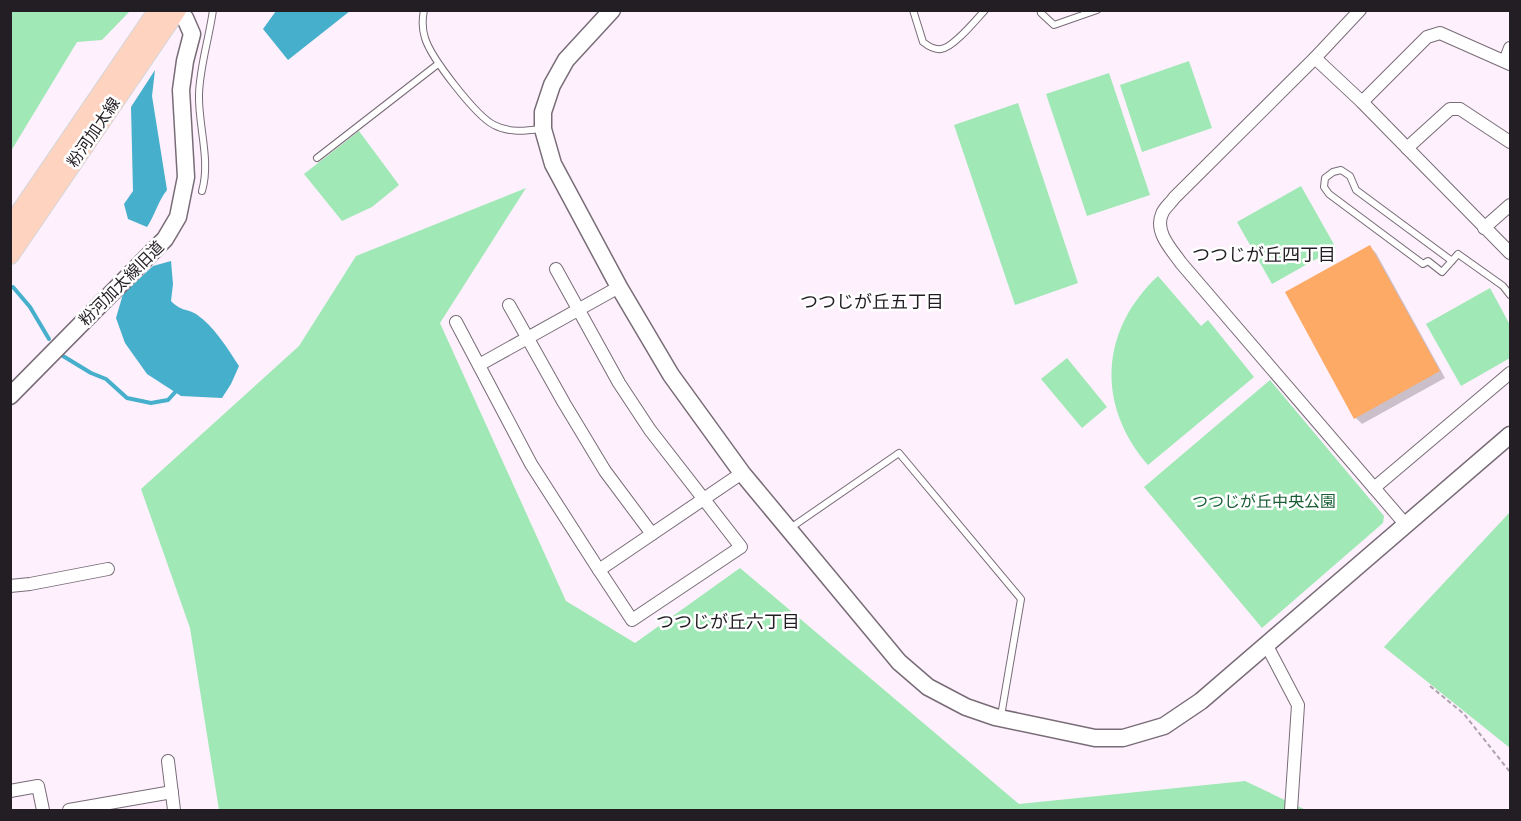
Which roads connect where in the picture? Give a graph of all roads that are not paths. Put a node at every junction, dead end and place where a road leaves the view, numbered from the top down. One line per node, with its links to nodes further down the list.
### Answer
1 (158, 10): 22 (main road, 粉河加太線)
2 (213, 10): 20 (lane)
3 (423, 10): 14 (lane)
4 (612, 10): 16 (street)
5 (913, 10): 6 (lane)
6 (985, 10)
7 (1097, 10): 10 (lane)
8 (1360, 10): 12 (street)
9 (177, 11): 25 (main road, 粉河加太線); 36 (street, 粉河加太線旧道)
10 (1041, 13)
11 (1510, 48): 13 (street)
12 (1315, 58): 15 (street); 39 (street)
13 (1508, 62): 15 (street)
14 (438, 64): 16 (lane); 19 (lane)
15 (1362, 102): 18 (street)
16 (543, 129): 28 (street)
17 (1510, 142): 18 (street)
18 (1407, 148): 23 (street)
19 (317, 158)
20 (202, 191)
21 (1510, 205): 23 (street)
22 (10, 227)
23 (1484, 228): 24 (street)
24 (1510, 253)
25 (10, 255)
26 (1452, 261): 26 (lane); 29 (lane)
27 (556, 269): 31 (street)
28 (619, 287): 31 (street); 38 (street)
29 (1510, 295)
30 (509, 305): 33 (street)
31 (578, 310): 33 (street); 40 (street)
32 (456, 322): 34 (street)
33 (527, 338): 34 (street); 43 (street)
34 (479, 365): 45 (street)
35 (1510, 373): 39 (street)
36 (10, 396)
37 (1510, 435): 41 (street)
38 (742, 473): 40 (street); 42 (street)
39 (1374, 488): 41 (street)
40 (704, 499): 43 (street); 45 (street)
41 (1406, 525): 47 (street)
42 (789, 529): 48 (street); 48 (lane)
43 (652, 534): 45 (street)
44 (108, 569): 46 (street)
45 (599, 570)
46 (10, 586)
47 (1266, 644): 48 (street); 56 (street)
48 (1001, 718)
49 (168, 760): 51 (street)
50 (10, 790): 53 (street)
51 (172, 792): 52 (street); 55 (street)
52 (101, 808): 54 (street)
53 (43, 810)
54 (69, 810)
55 (174, 810)
56 (1291, 810)

